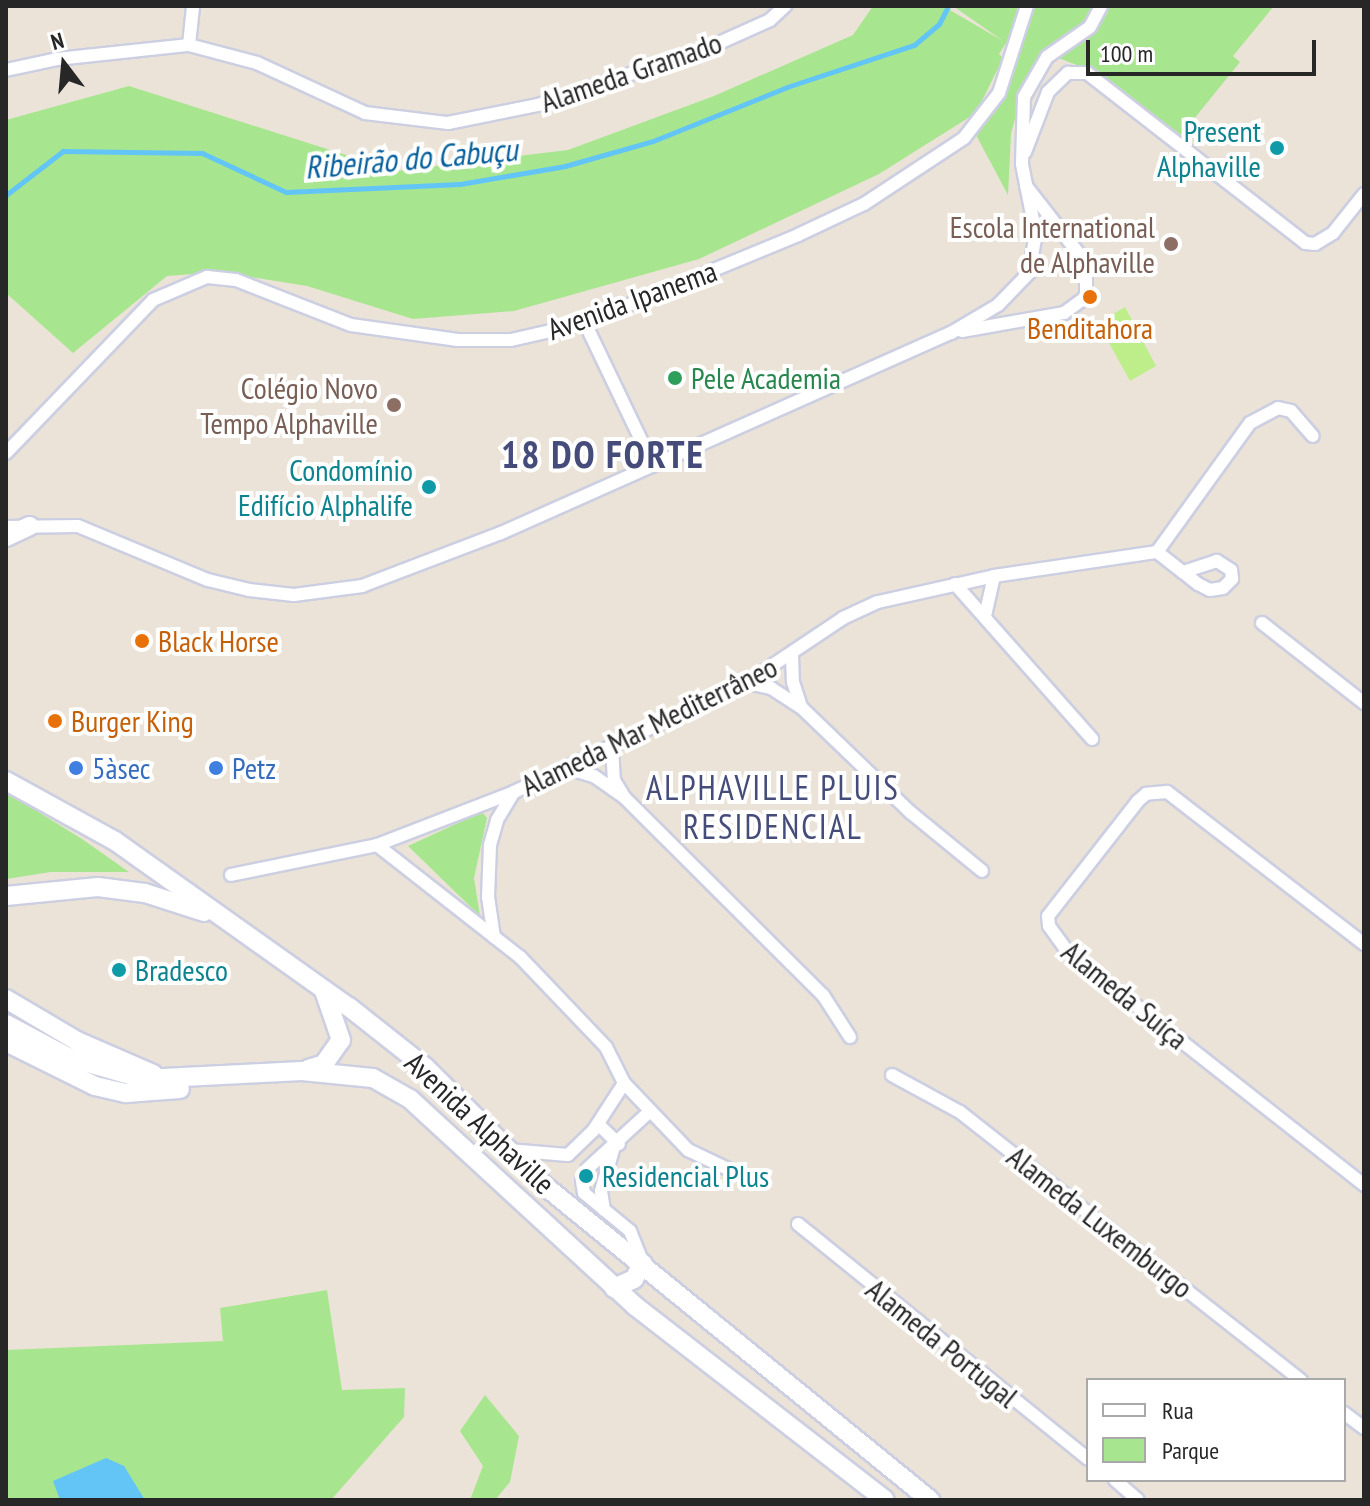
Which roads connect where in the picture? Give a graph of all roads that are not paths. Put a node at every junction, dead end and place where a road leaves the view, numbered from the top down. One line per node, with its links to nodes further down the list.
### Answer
1 (193, 6): 5 (street)
2 (785, 6): 5 (street, Alameda Gramado)
3 (1027, 6): 10 (street, Avenida Ipanema)
4 (1101, 6): 7 (street)
5 (189, 45): 6 (street, Alameda Gramado)
6 (6, 70)
7 (1022, 164): 8 (street); 9 (street)
8 (1024, 183): 11 (street); 11 (street)
9 (1364, 194)
10 (585, 323): 13 (street, Avenida Ipanema); 14 (street)
11 (951, 333): 14 (street)
12 (1313, 436): 18 (street)
13 (6, 453)
14 (653, 465): 15 (street)
15 (30, 526): 16 (street); 17 (main road)
16 (6, 527)
17 (6, 537)
18 (1157, 552): 19 (street); 20 (street, Alameda Mar Mediterrâneo)
19 (1183, 572)
20 (994, 576): 21 (street, Alameda Mar Mediterrâneo); 22 (street)
21 (955, 584): 22 (street); 24 (street, Alameda Mar Mediterrâneo)
22 (985, 616): 28 (street)
23 (1262, 623): 26 (street)
24 (792, 655): 25 (street, Alameda Mar Mediterrâneo); 27 (street)
25 (746, 683): 27 (street); 29 (street, Alameda Mar Mediterrâneo)
26 (1364, 703)
27 (803, 709): 35 (street)
28 (1092, 739)
29 (612, 745): 30 (street, Alameda Mar Mediterrâneo); 33 (street)
30 (567, 768): 32 (street, Alameda Mar Mediterrâneo); 33 (street)
31 (6, 781): 38 (main road, Avenida Alphaville)
32 (514, 792): 34 (street, Alameda Mar Mediterrâneo); 39 (street)
33 (625, 798): 44 (street)
34 (377, 845): 36 (street, Alameda Mar Mediterrâneo); 39 (street)
35 (982, 871)
36 (231, 875)
37 (6, 896): 38 (main road)
38 (218, 916): 41 (main road, Avenida Alphaville)
39 (494, 937): 50 (street)
40 (1364, 944): 56 (street, Alameda Suíça)
41 (323, 989): 46 (main road); 54 (main road, Avenida Alphaville)
42 (6, 999): 49 (main road)
43 (6, 1024): 49 (main road, Avenida Alphaville)
44 (850, 1037)
45 (6, 1042): 47 (main road)
46 (302, 1071): 47 (main road, Avenida Alphaville); 60 (main road, Avenida Alphaville)
47 (237, 1075): 49 (main road, Avenida Alphaville)
48 (892, 1075): 61 (street, Alameda Luxemburgo)
49 (167, 1079)
50 (624, 1083): 51 (street); 52 (street)
51 (648, 1113): 53 (street); 55 (street)
52 (598, 1124): 53 (street); 54 (street)
53 (616, 1147): 57 (street); 57 (street)
54 (506, 1149): 59 (main road, Avenida Alphaville)
55 (747, 1178)
56 (1364, 1185)
57 (604, 1210): 59 (street)
58 (798, 1224): 64 (street, Alameda Portugal)
59 (643, 1263): 60 (main road); 67 (main road, Avenida Alphaville)
60 (614, 1288): 66 (main road, Avenida Alphaville)
61 (1298, 1378)
62 (1346, 1414): 63 (street)
63 (1364, 1428)
64 (1086, 1457)
65 (1117, 1482): 68 (street)
66 (885, 1500)
67 (930, 1500)
68 (1138, 1500)

